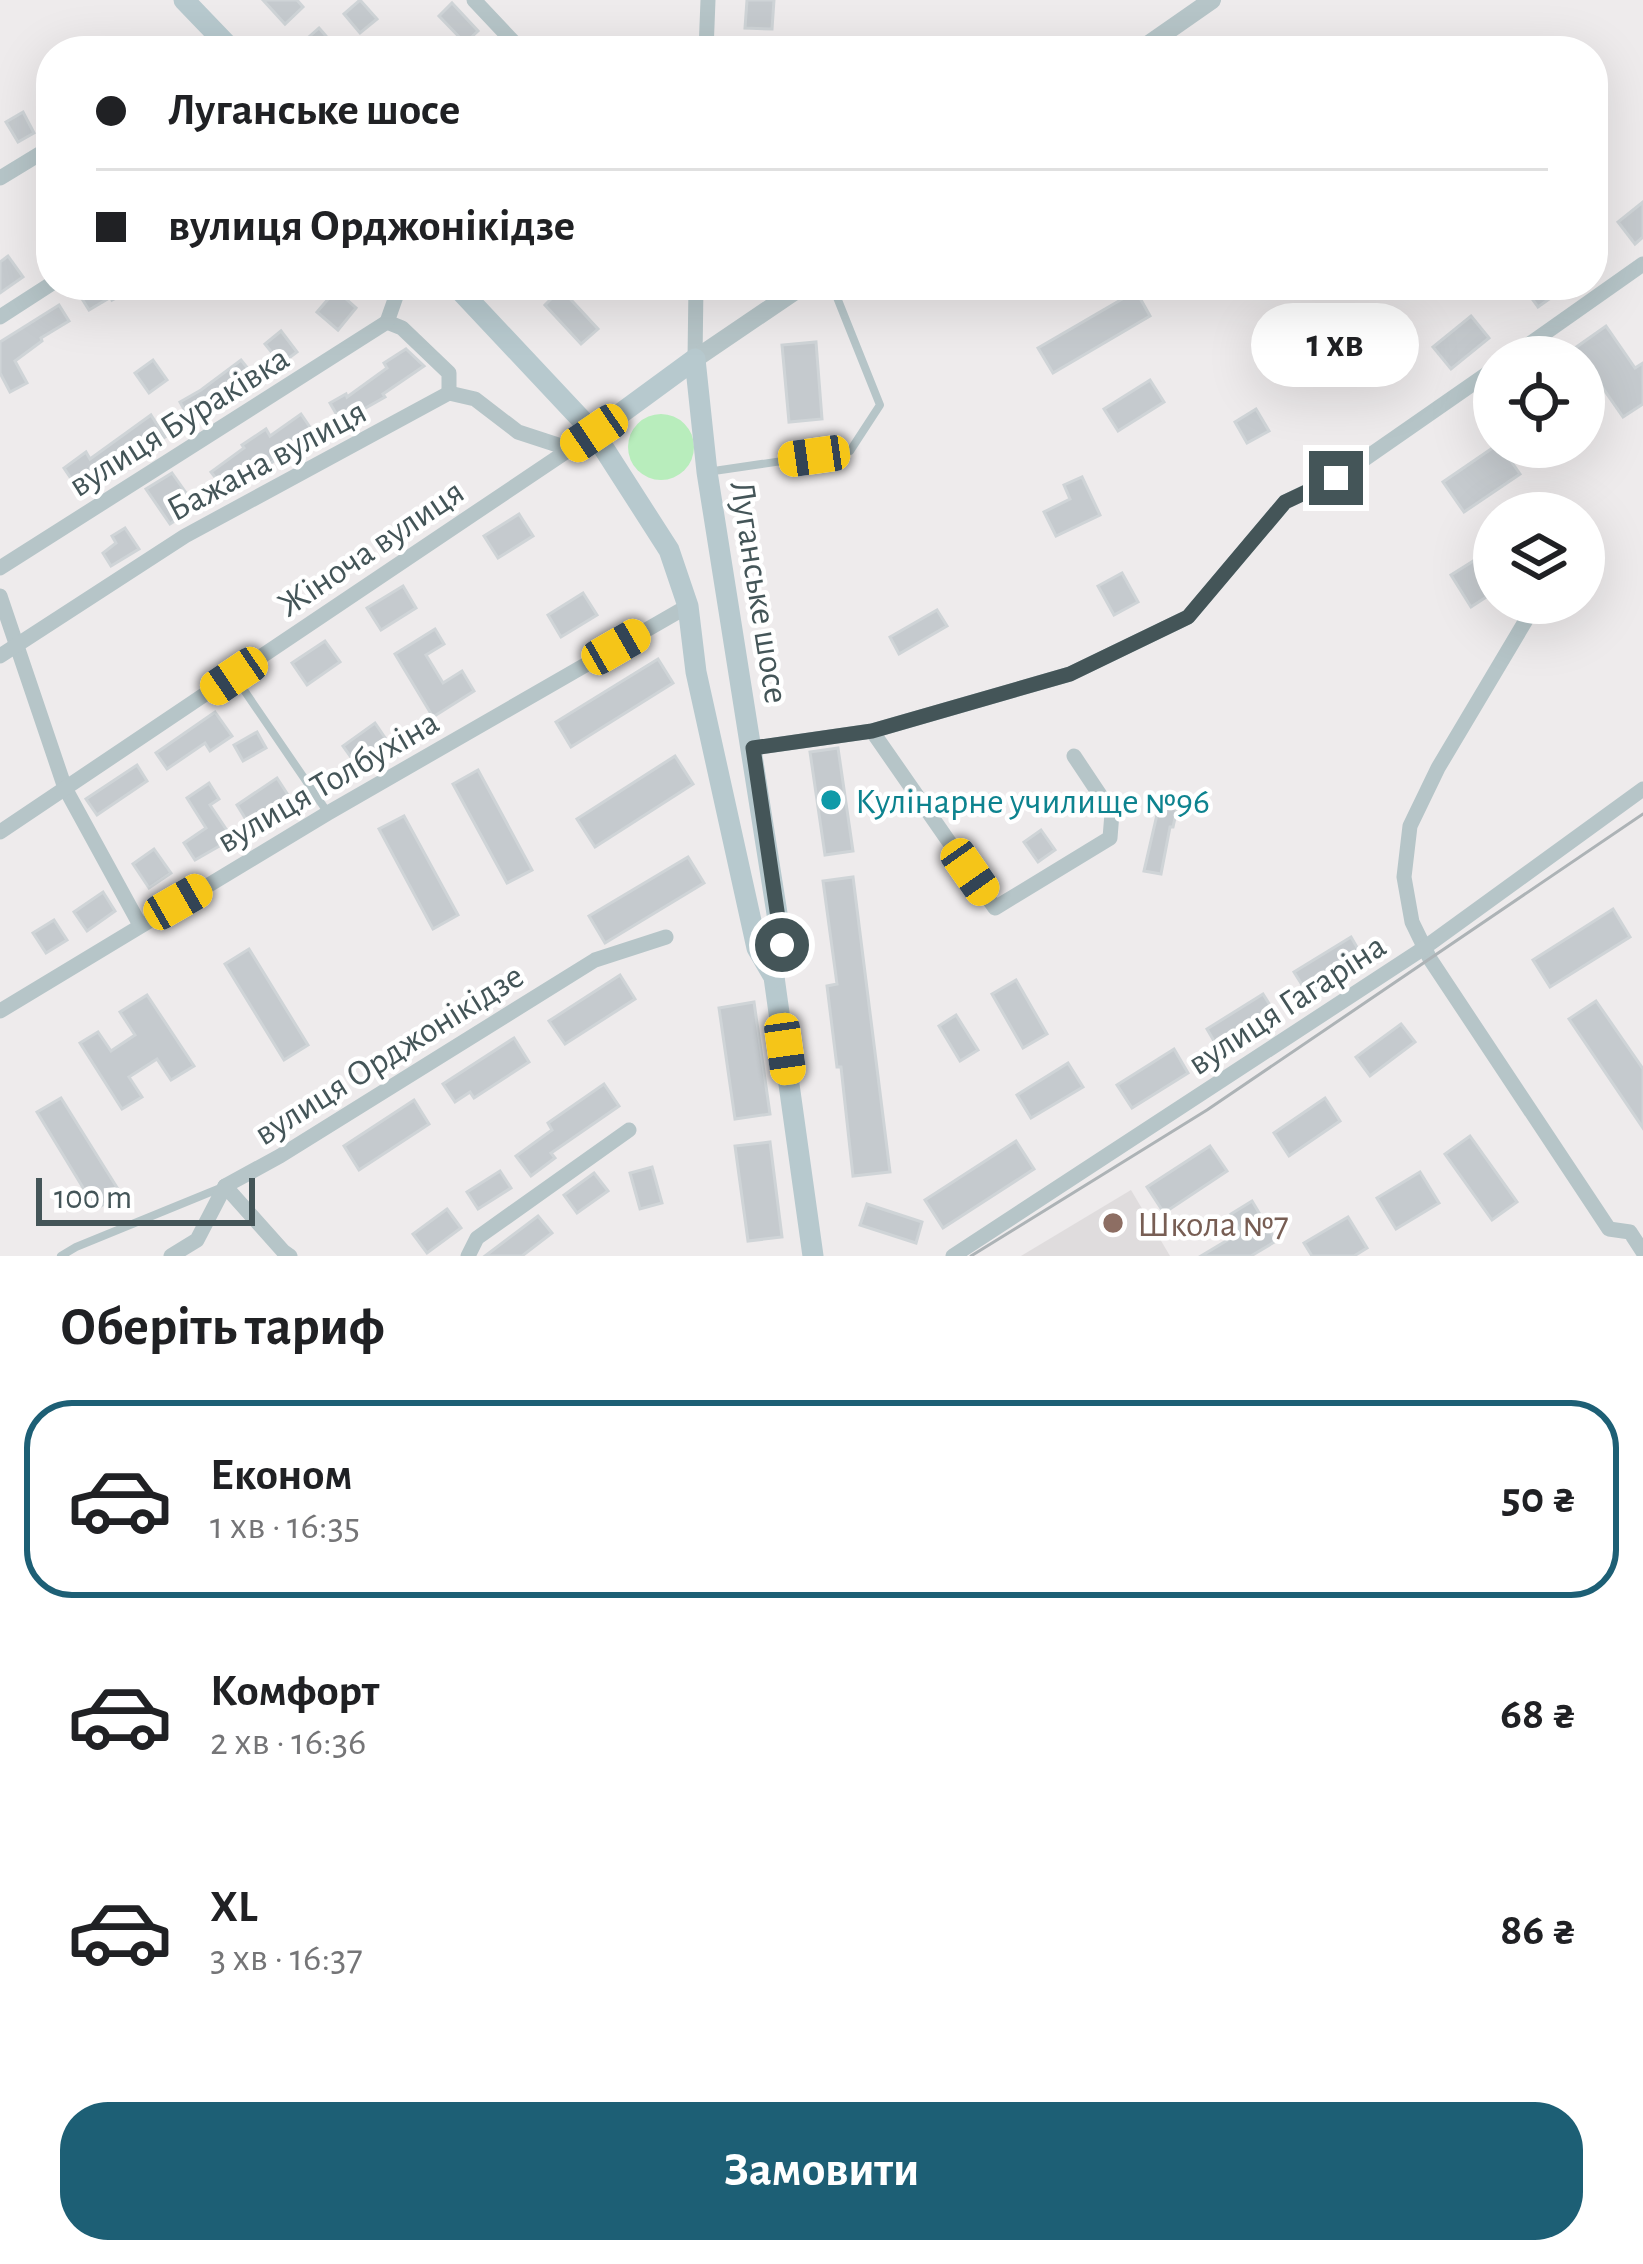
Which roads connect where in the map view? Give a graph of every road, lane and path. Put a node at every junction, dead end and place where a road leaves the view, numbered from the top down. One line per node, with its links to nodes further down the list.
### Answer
1 (184, 0): 5 (main road)
2 (474, 0): 6 (street)
3 (708, 0): 7 (street)
4 (1212, 0): 8 (street)
5 (218, 36)
6 (508, 36)
7 (707, 36)
8 (1160, 36)
9 (36, 156): 10 (street)
10 (0, 178)
11 (1643, 264): 12 (street)
12 (1608, 288)
13 (36, 293): 20 (street)
14 (395, 300): 21 (street)
15 (468, 300): 26 (main road, Луганське шосе)
16 (696, 300): 23 (street)
17 (782, 300): 23 (street)
18 (838, 300): 28 (lane)
19 (1592, 300): 22 (street)
20 (0, 316)
21 (387, 322): 25 (street); 29 (street, вулиця Бураківка)
22 (1540, 336)
23 (695, 359): 26 (main road); 28 (main road, Луганське шосе)
24 (1473, 384): 36 (street)
25 (448, 393): 27 (street); 33 (street, Бажана вулиця)
26 (594, 433): 27 (street, Жіноча вулиця); 31 (main road, Луганське шосе)
27 (570, 449): 35 (street, Жіноча вулиця)
28 (707, 472): 37 (main road, Луганське шосе)
29 (0, 568)
30 (0, 596): 33 (street)
31 (688, 606): 41 (street, вулиця Толбухіна); 46 (main road, Луганське шосе)
32 (1524, 624): 45 (street)
33 (16, 645): 34 (street, Бажана вулиця); 39 (street)
34 (0, 656)
35 (234, 676): 39 (street, Жіноча вулиця); 41 (lane)
36 (872, 731): 37 (street); 38 (street)
37 (753, 748): 46 (main road, Луганське шосе)
38 (1074, 756)
39 (65, 788): 42 (street, Жіноча вулиця); 43 (street)
40 (1643, 789): 45 (street, вулиця Гагаріна)
41 (328, 813): 43 (street, вулиця Толбухіна)
42 (0, 832)
43 (140, 925): 47 (street, вулиця Толбухіна)
44 (666, 937): 49 (street, вулиця Орджонікідзе)
45 (1424, 948): 50 (street); 56 (street, вулиця Гагаріна)
46 (774, 977): 55 (main road, Луганське шосе)
47 (0, 1011)
48 (629, 1130): 54 (street)
49 (225, 1186): 51 (lane); 52 (street); 53 (street)
50 (1643, 1252)
51 (61, 1256)
52 (171, 1256)
53 (290, 1256)
54 (468, 1256)
55 (813, 1256)
56 (953, 1256)

